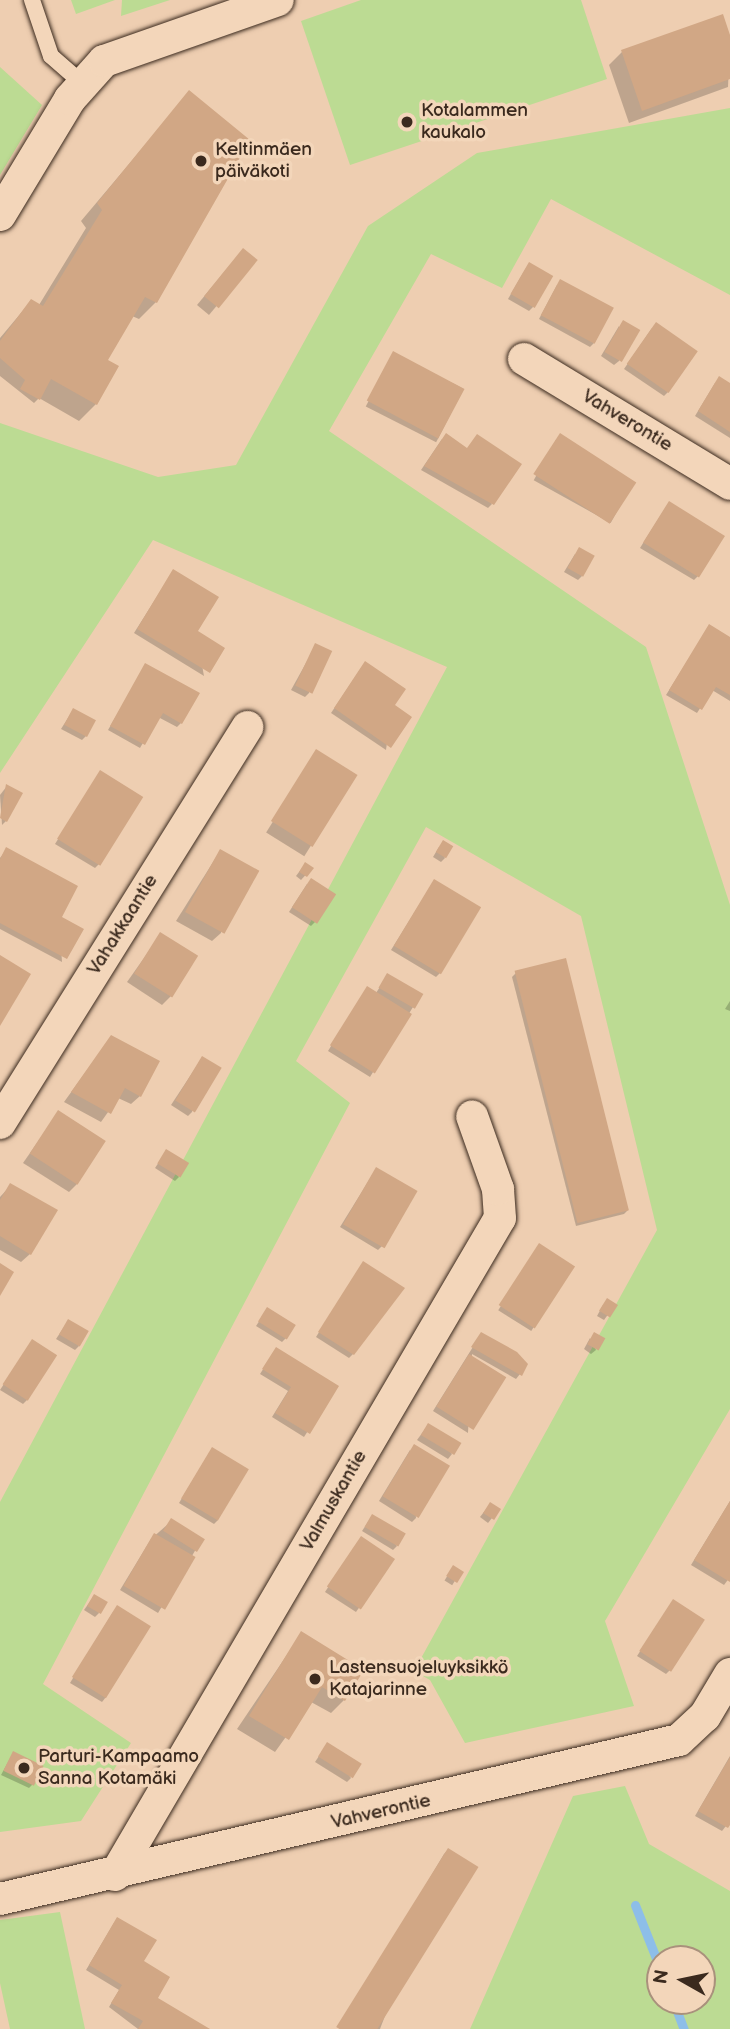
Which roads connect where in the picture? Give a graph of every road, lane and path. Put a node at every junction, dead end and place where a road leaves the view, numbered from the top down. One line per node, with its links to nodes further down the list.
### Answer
1 (32, 0): 3 (lane)
2 (278, 0): 3 (street)
3 (76, 91): 4 (street)
4 (0, 215)
5 (524, 359): 6 (street, Vahverontie)
6 (730, 484)
7 (247, 727): 9 (street, Vahakkaantie)
8 (472, 1116): 11 (street, Valmuskantie)
9 (0, 1123)
10 (730, 1674): 11 (street, Vahverontie)
11 (115, 1875): 12 (street, Vahverontie)
12 (0, 1899)

